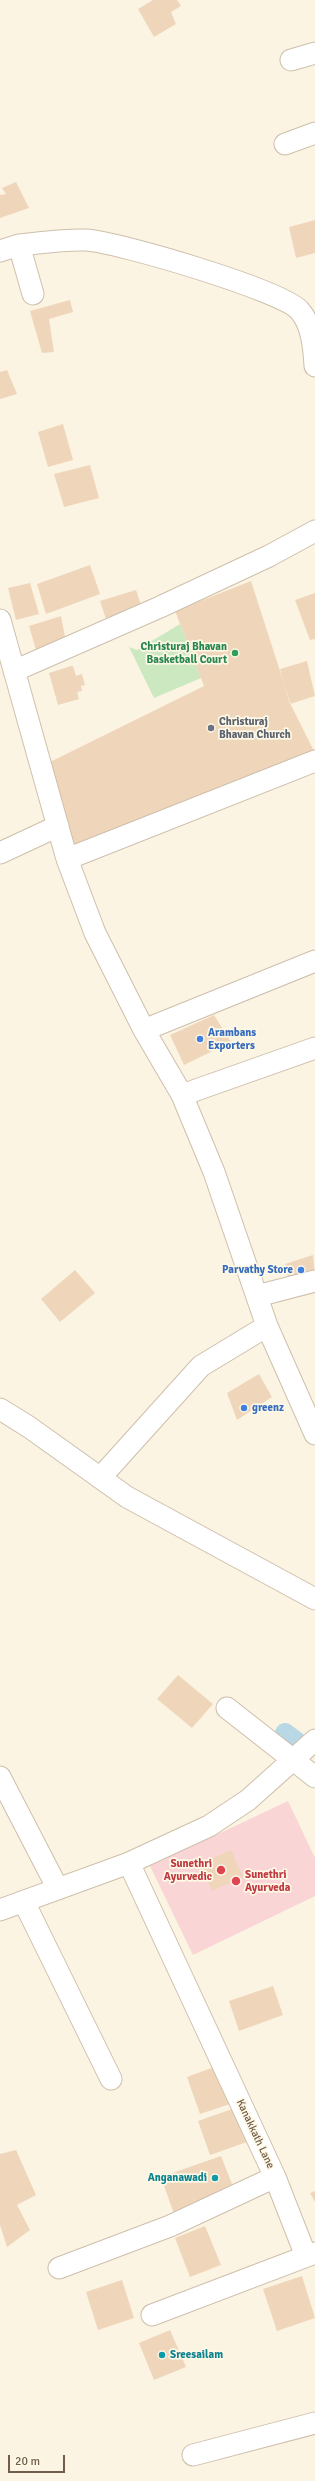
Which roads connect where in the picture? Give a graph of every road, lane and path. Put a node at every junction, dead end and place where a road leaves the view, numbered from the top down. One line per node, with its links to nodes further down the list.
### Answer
1 (315, 53): 2 (street)
2 (291, 60)
3 (315, 133): 4 (street)
4 (285, 144)
5 (10, 248): 6 (street); 7 (street)
6 (33, 294)
7 (315, 366)
8 (315, 531): 10 (street)
9 (0, 620): 10 (street)
10 (14, 671): 12 (street)
11 (315, 761): 14 (street)
12 (58, 826): 13 (street); 14 (street)
13 (0, 853)
14 (67, 859): 16 (street)
15 (315, 961): 16 (street)
16 (144, 1030): 18 (street)
17 (315, 1048): 18 (street)
18 (182, 1095): 20 (street)
19 (315, 1281): 20 (street)
20 (257, 1296): 21 (street)
21 (267, 1326): 23 (street); 24 (street)
22 (0, 1409): 24 (street)
23 (315, 1434)
24 (100, 1478): 25 (street)
25 (315, 1599)
26 (227, 1708): 28 (street)
27 (315, 1740): 28 (street)
28 (295, 1759): 30 (street); 31 (street)
29 (0, 1776): 32 (street)
30 (315, 1777)
31 (129, 1863): 32 (street); 36 (street, Kanakkath Lane)
32 (58, 1889): 33 (street)
33 (24, 1902): 34 (street); 35 (street)
34 (0, 1910)
35 (111, 2079)
36 (275, 2177): 37 (street, Kanakkath Lane); 38 (street)
37 (311, 2254): 39 (street, Kanakkath Lane)
38 (59, 2268)
39 (152, 2315)
40 (315, 2423): 41 (street)
41 (193, 2455)

